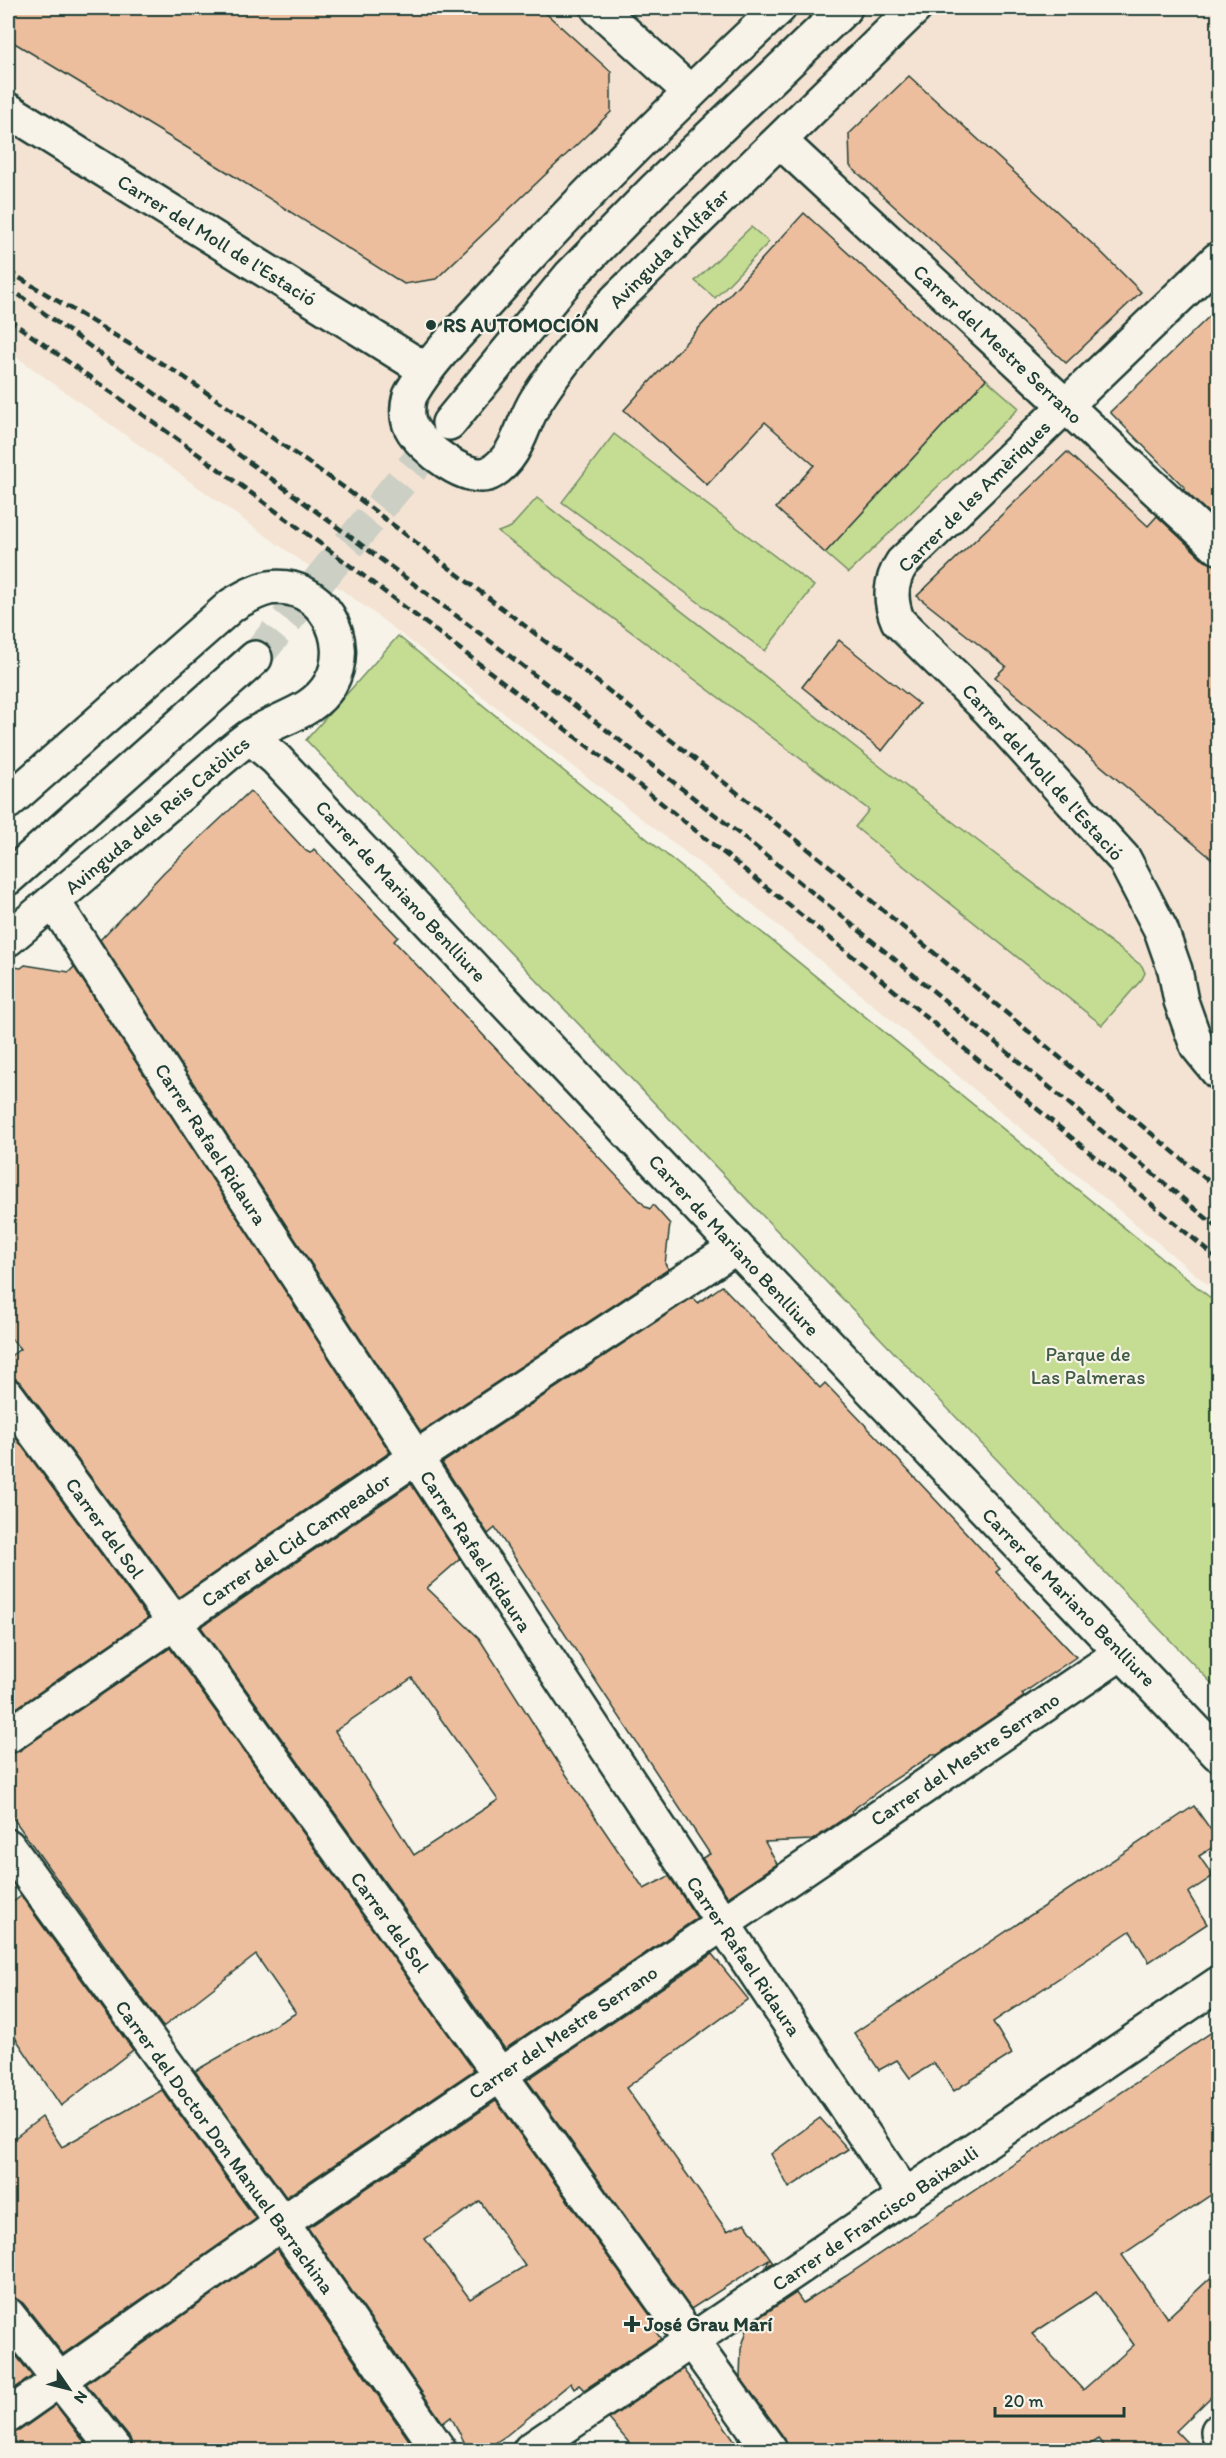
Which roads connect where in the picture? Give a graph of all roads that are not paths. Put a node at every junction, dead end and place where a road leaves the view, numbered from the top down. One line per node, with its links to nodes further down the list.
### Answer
1 (598, 8): 5 (street)
2 (779, 8): 5 (street, Avinguda d'Alfafar)
3 (845, 8): 11 (street)
4 (915, 8): 7 (street, Avinguda d'Alfafar)
5 (690, 92): 9 (street, Avinguda d'Alfafar)
6 (8, 110): 9 (street, Carrer del Moll de l'Estació)
7 (780, 141): 9 (street, Avinguda d'Alfafar); 10 (street, Carrer del Mestre Serrano)
8 (1218, 260): 10 (street, Carrer de les Amèriques)
9 (426, 370)
10 (1064, 406): 12 (street, Carrer del Mestre Serrano); 13 (street, Carrer de les Amèriques)
11 (449, 423)
12 (1218, 547)
13 (898, 621): 20 (street, Carrer del Moll de l'Estació)
14 (255, 658): 17 (street)
15 (250, 737): 16 (street, Avinguda dels Reis Catòlics); 18 (street, Avinguda dels Reis Catòlics); 21 (street, Carrer de Mariano Benlliure)
16 (8, 802)
17 (8, 878)
18 (53, 901): 19 (street, Avinguda dels Reis Catòlics); 23 (street, Carrer Rafael Ridaura)
19 (8, 939)
20 (1218, 1071)
21 (736, 1247): 23 (street, Carrer del Cid Campeador); 25 (street, Carrer de Mariano Benlliure)
22 (8, 1396): 24 (street, Carrer del Sol)
23 (415, 1458): 24 (street, Carrer del Cid Campeador); 29 (street, Carrer Rafael Ridaura)
24 (175, 1623): 26 (street, Carrer del Cid Campeador); 31 (street, Carrer del Sol)
25 (1121, 1653): 27 (street, Carrer de Mariano Benlliure); 29 (street, Carrer del Mestre Serrano)
26 (8, 1736)
27 (1218, 1754)
28 (8, 1846): 33 (street, Carrer del Doctor Don Manuel Barrachina)
29 (722, 1924): 31 (street, Carrer del Mestre Serrano); 32 (street, Carrer Rafael Ridaura)
30 (1218, 1984): 32 (street, Carrer de Francisco Baixauli)
31 (500, 2075): 33 (street, Carrer del Mestre Serrano); 35 (street, Carrer del Sol)
32 (906, 2196): 35 (street, Carrer de Francisco Baixauli)
33 (282, 2223): 36 (street, Carrer del Mestre Serrano); 39 (street, Carrer del Doctor Don Manuel Barrachina)
34 (8, 2315): 36 (street)
35 (692, 2342): 40 (street, Carrer de Francisco Baixauli); 41 (street, Carrer del Sol)
36 (61, 2380): 37 (street, Carrer del Mestre Serrano); 38 (street)
37 (8, 2416)
38 (114, 2451)
39 (439, 2451)
40 (530, 2451)
41 (770, 2451)

